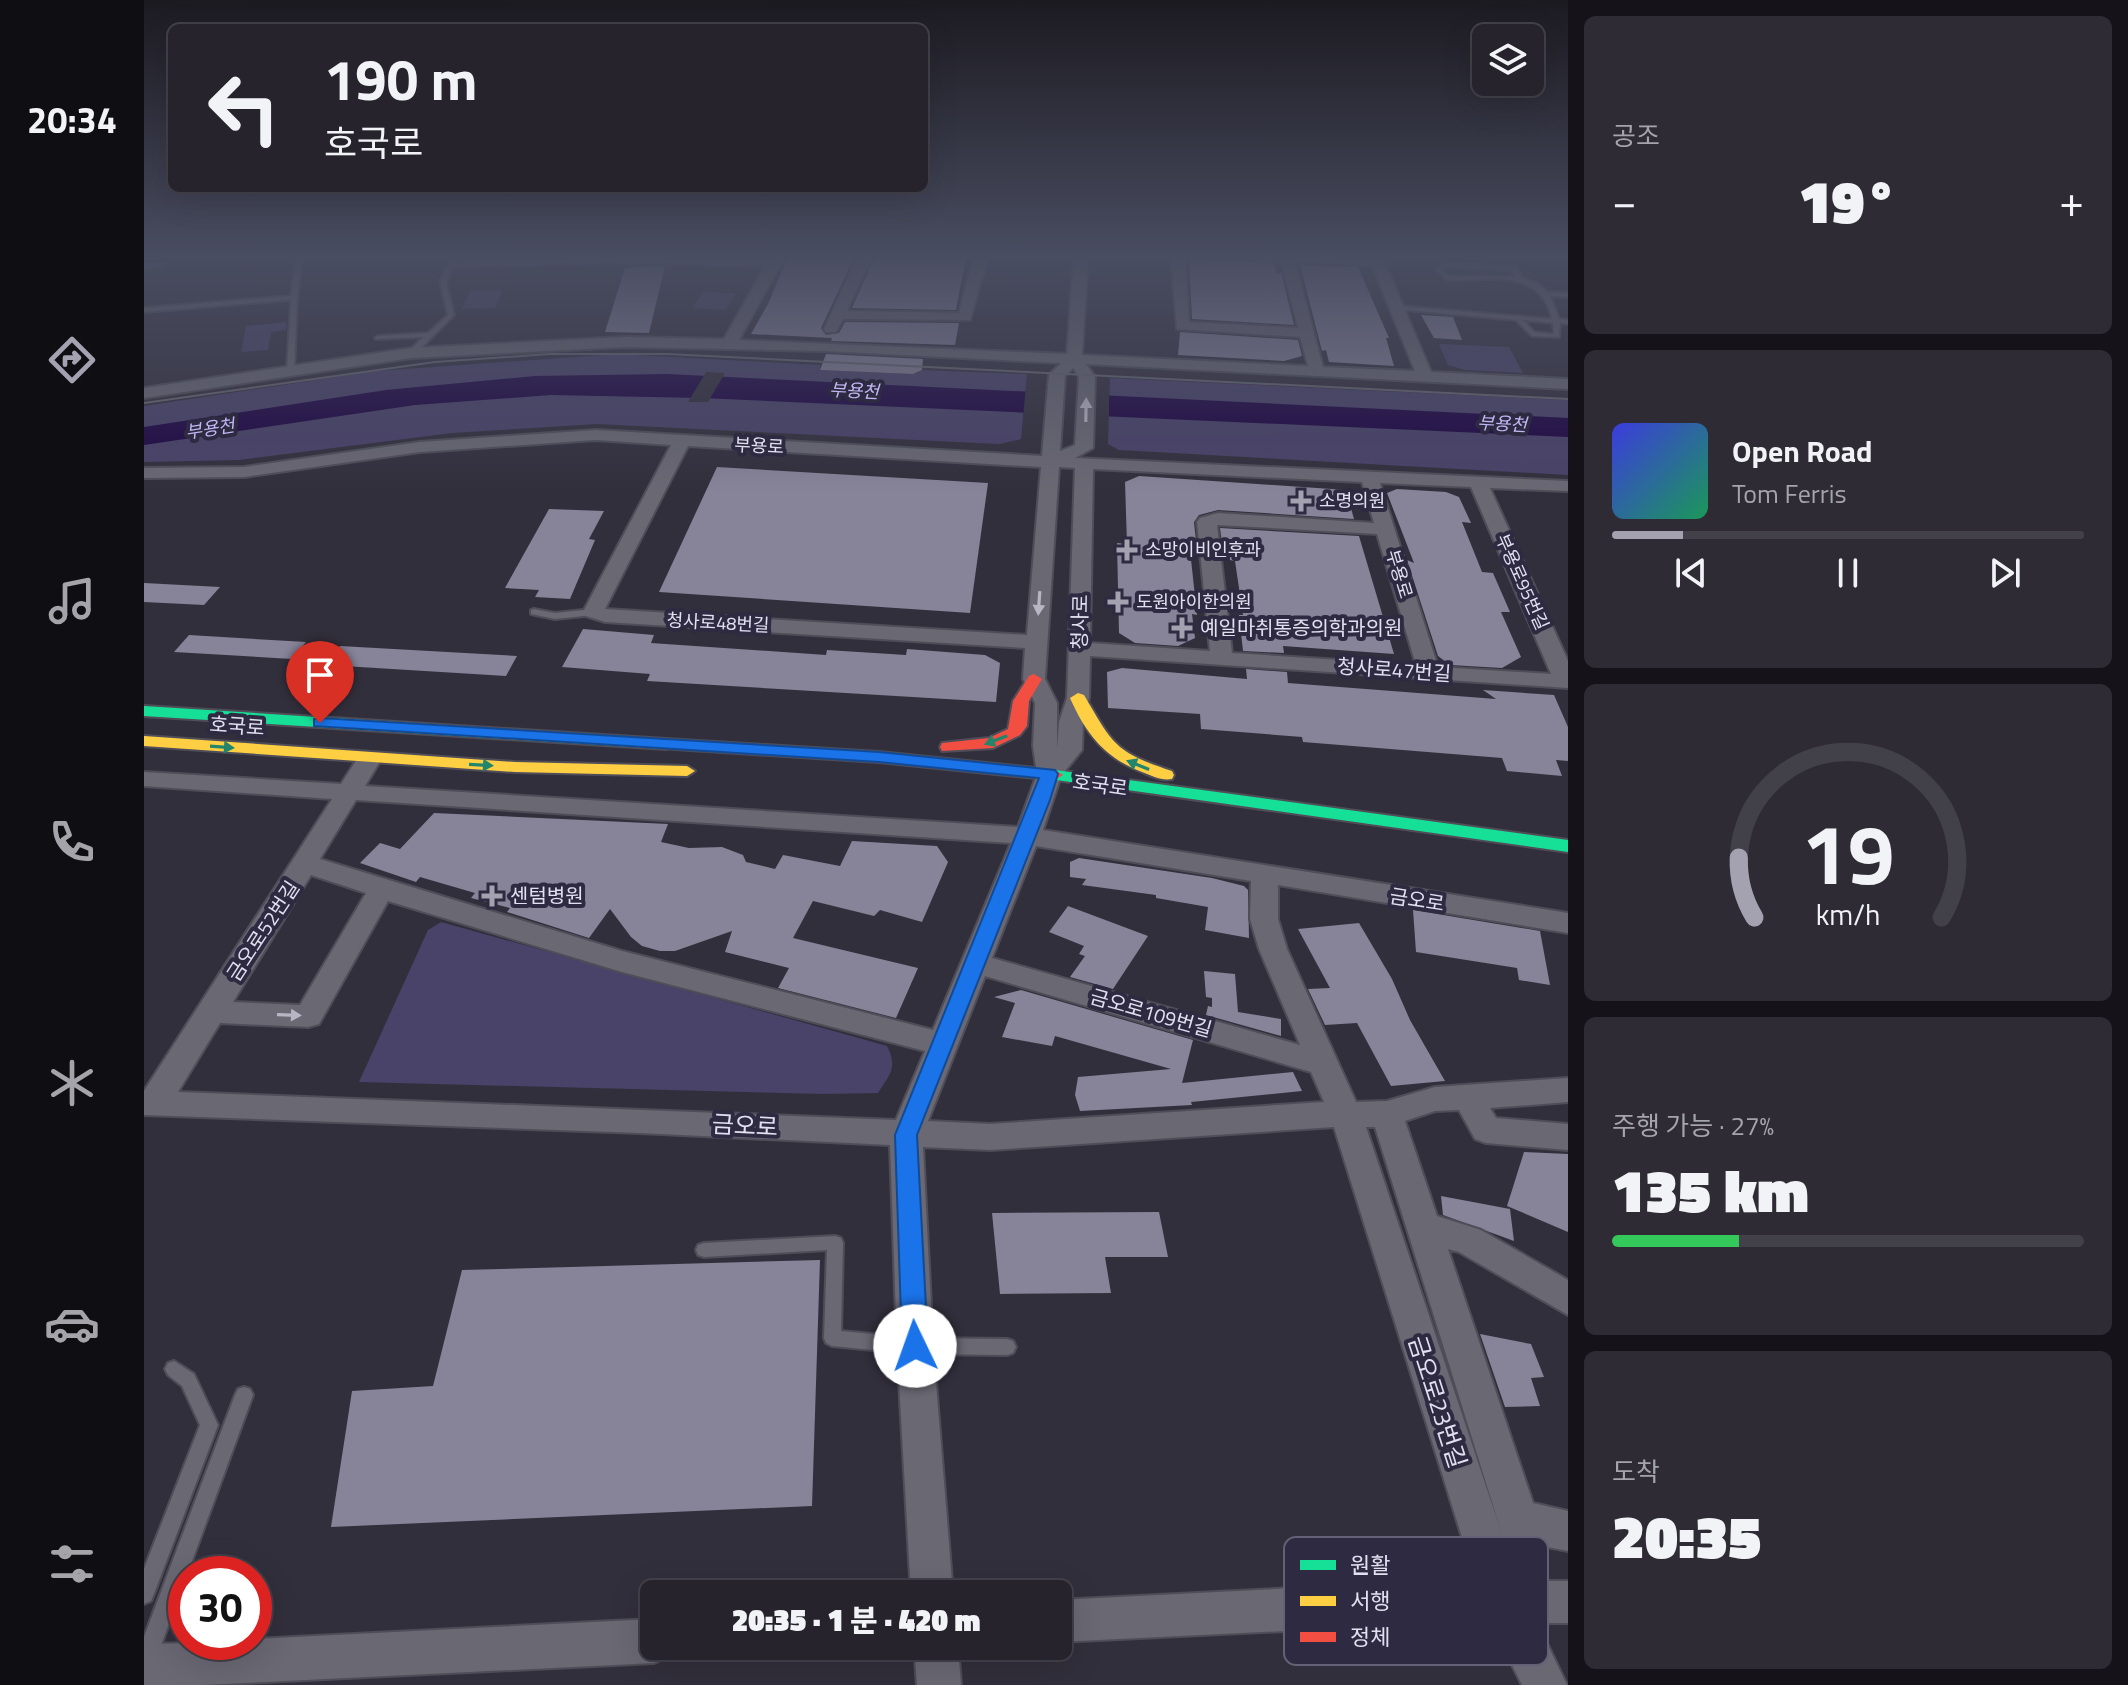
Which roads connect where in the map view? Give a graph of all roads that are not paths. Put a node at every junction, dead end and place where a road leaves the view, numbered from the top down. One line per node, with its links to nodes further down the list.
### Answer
1 (292, 335): 13 (lane)
2 (430, 335): 8 (lane); 11 (lane)
3 (735, 335): 9 (street)
4 (828, 335): 10 (street)
5 (1076, 335): 12 (street)
6 (1307, 335): 14 (street)
7 (1408, 335): 15 (street)
8 (378, 338)
9 (730, 343): 10 (street); 11 (street)
10 (823, 346): 12 (street)
11 (411, 353): 13 (street)
12 (1074, 359): 14 (street); 19 (street, 청사로); 20 (street, 청사로, one-way to 12)
13 (291, 370): 17 (street)
14 (1317, 372): 15 (street)
15 (1425, 377): 16 (street)
16 (1568, 384)
17 (144, 393)
18 (681, 442): 19 (street, 부용로); 21 (street, 부용로); 27 (street)
19 (1050, 451): 20 (street, 부용로); 28 (street, 청사로, one-way to 28)
20 (1084, 452): 22 (street, 부용로); 29 (street, 청사로)
21 (147, 473)
22 (1369, 476): 23 (street, 부용로); 25 (street, 부용로)
23 (1478, 482): 24 (street, 부용로); 33 (street, 부용로95번길)
24 (1568, 486)
25 (1385, 529): 30 (street); 31 (street, 부용로)
26 (534, 612): 27 (lane)
27 (593, 612): 28 (street, 청사로48번길)
28 (1036, 642): 32 (street, 청사로)
29 (1079, 649): 30 (street, 청사로47번길); 34 (street, 청사로)
30 (1222, 659): 31 (street, 청사로47번길)
31 (1429, 673): 33 (street, 청사로47번길)
32 (1034, 679): 37 (main road, 호국로, one-way to 37); 43 (street, 청사로)
33 (1567, 682)
34 (1078, 698): 41 (main road, one-way to 34); 43 (street, 청사로)
35 (144, 711): 37 (main road, 호국로)
36 (144, 741): 38 (main road, 호국로, one-way to 38)
37 (879, 757): 43 (main road, 호국로)
38 (370, 758): 39 (main road, 호국로, one-way to 39); 42 (street, 금오로52번길)
39 (703, 772)
40 (144, 779): 42 (street, 금오로)
41 (1192, 783): 44 (main road); 45 (main road)
42 (351, 793): 46 (street, 금오로); 48 (street, 금오로52번길)
43 (1044, 793): 44 (main road, 호국로); 46 (street)
44 (1238, 801): 47 (main road, 호국로)
45 (1568, 835)
46 (1027, 836): 49 (street, 금오로); 52 (street)
47 (1568, 846)
48 (306, 864): 50 (street); 53 (street, 금오로52번길)
49 (1265, 877): 51 (street, 금오로); 55 (street)
50 (381, 890): 53 (street, one-way to 50); 54 (street)
51 (1568, 923)
52 (975, 963): 54 (street); 55 (street, 금오로109번길)
53 (211, 1012): 58 (street, 금오로52번길)
54 (943, 1044): 61 (street)
55 (1325, 1064): 59 (street)
56 (1568, 1090): 57 (street, 금오로)
57 (1468, 1097): 60 (street, 금오로); 62 (street)
58 (150, 1103): 61 (street, 금오로)
59 (1345, 1113): 60 (street, 금오로); 61 (street, 금오로); 72 (street, 금오로23번길)
60 (1387, 1114): 63 (street)
61 (906, 1135): 66 (street)
62 (1568, 1137)
63 (1423, 1227): 65 (street); 70 (street)
64 (704, 1250): 66 (lane)
65 (1568, 1299)
66 (915, 1346): 67 (lane); 74 (street)
67 (1007, 1347)
68 (174, 1369): 75 (lane)
69 (244, 1395): 81 (lane)
70 (1519, 1520): 71 (street); 73 (street)
71 (1568, 1531)
72 (1482, 1537)
73 (1520, 1537)
74 (931, 1580)
75 (144, 1594)
76 (1284, 1610): 77 (street)
77 (1072, 1620)
78 (640, 1642): 81 (street)
79 (937, 1660): 82 (street)
80 (1535, 1665): 83 (street, 금오로23번길)
81 (155, 1672)
82 (939, 1685)
83 (1545, 1685)

